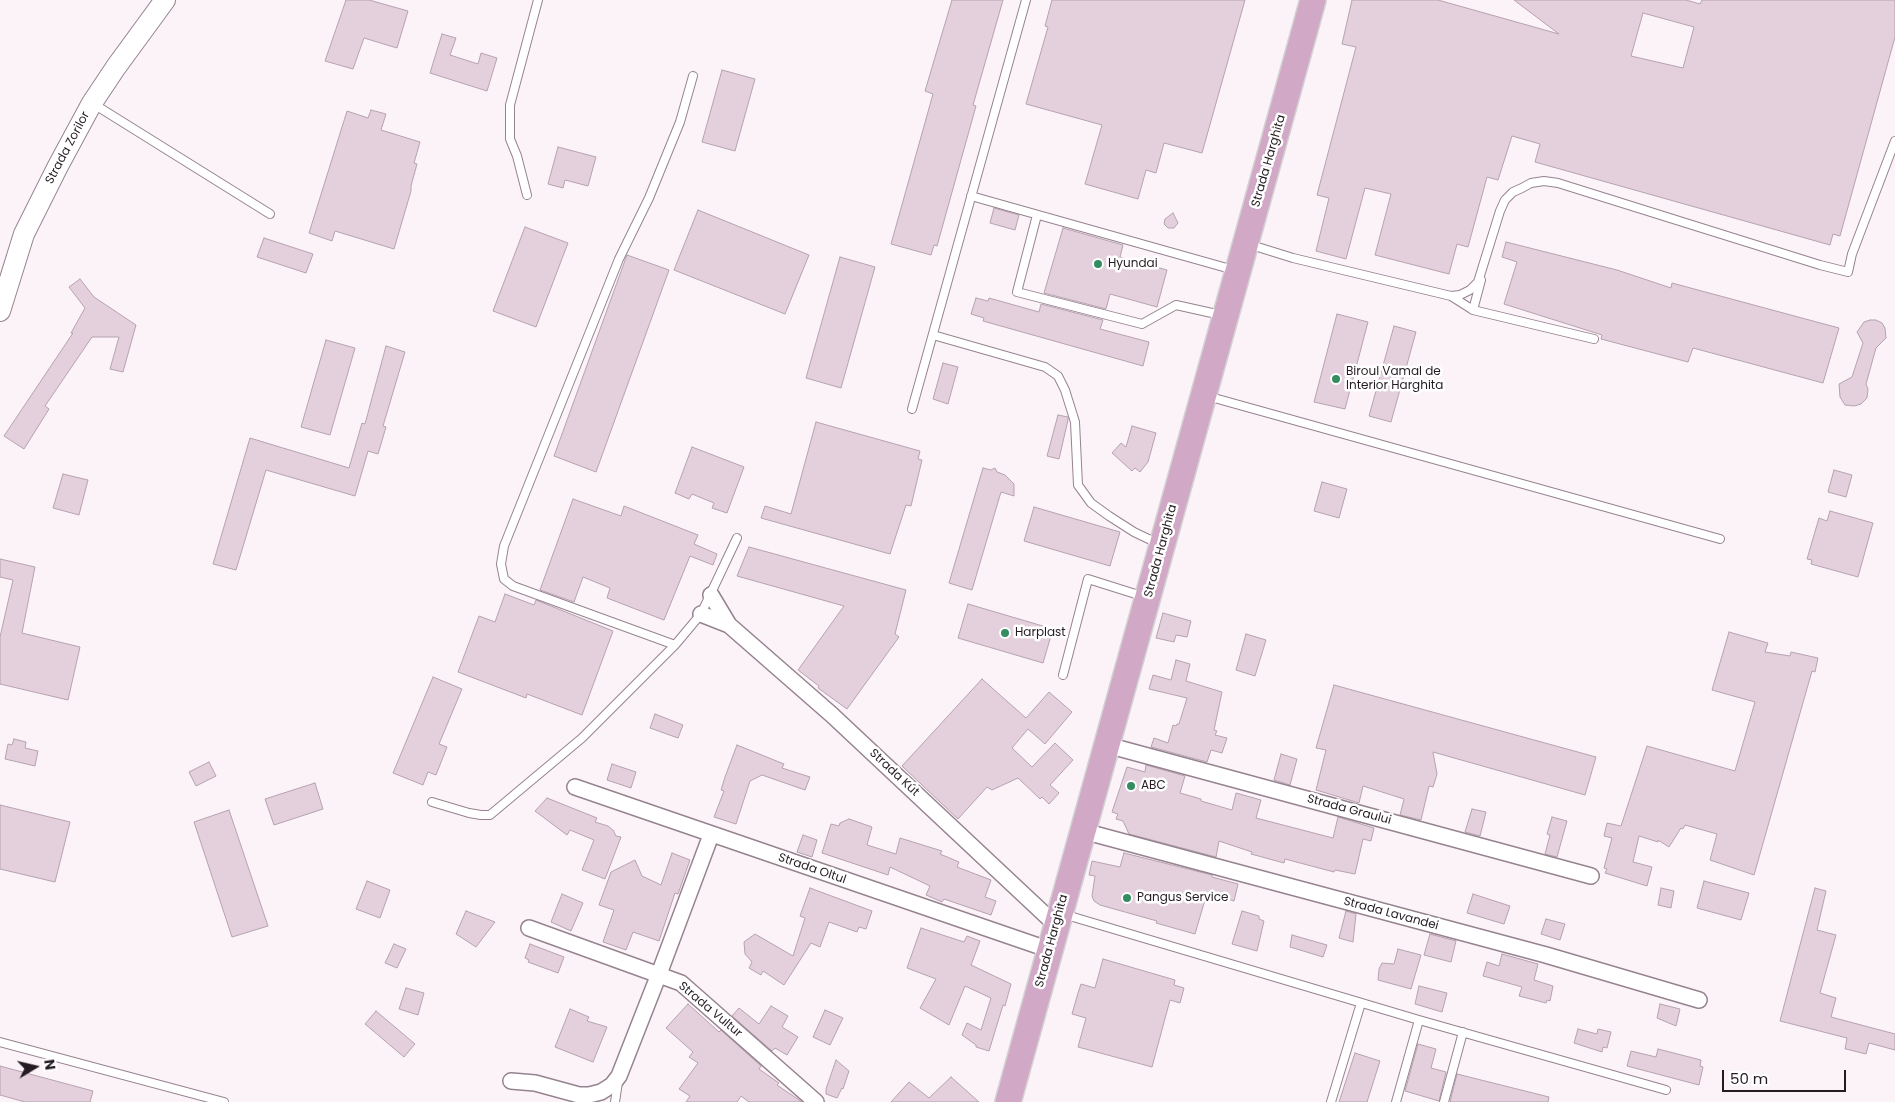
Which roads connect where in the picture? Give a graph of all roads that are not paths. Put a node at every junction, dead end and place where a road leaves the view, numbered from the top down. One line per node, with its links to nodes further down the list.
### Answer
1 (165, 0): 6 (street, Strada Zorilor)
2 (538, 0): 8 (lane)
3 (1026, 0): 9 (lane)
4 (1314, 0): 12 (main road, Strada Harghita)
5 (693, 76): 30 (lane)
6 (92, 103): 10 (lane); 17 (street, Strada Zorilor)
7 (1895, 141): 14 (lane)
8 (527, 195)
9 (971, 196): 11 (lane); 19 (lane)
10 (270, 214)
11 (1037, 215): 13 (lane); 18 (lane)
12 (1246, 244): 13 (main road, Strada Harghita); 15 (lane)
13 (1238, 272): 18 (main road, Strada Harghita)
14 (1482, 272): 15 (lane); 16 (lane)
15 (1451, 296): 16 (lane)
16 (1473, 310): 20 (lane)
17 (0, 312)
18 (1226, 316): 21 (main road, Strada Harghita)
19 (933, 335): 22 (lane); 25 (lane)
20 (1594, 340)
21 (1204, 396): 24 (lane); 25 (main road, Strada Harghita)
22 (912, 410)
23 (737, 538): 26 (lane)
24 (1720, 539)
25 (1162, 546): 27 (main road, Strada Harghita)
26 (711, 595): 28 (lane); 29 (street, Strada Kút)
27 (1148, 598): 31 (lane); 32 (main road, Strada Harghita)
28 (701, 614): 29 (street, Strada Kút); 30 (lane)
29 (729, 624): 38 (street, Strada Kút)
30 (675, 645): 34 (lane)
31 (1063, 675)
32 (1107, 746): 35 (main road, Strada Harghita); 37 (street, Strada Graului)
33 (575, 788): 36 (street, Strada Oltul)
34 (432, 802)
35 (1083, 831): 38 (main road, Strada Harghita); 42 (street, Strada Lavandei)
36 (711, 835): 40 (street, Strada Oltul); 41 (street)
37 (1591, 876)
38 (1058, 919): 40 (main road, Strada Harghita); 43 (lane)
39 (529, 928): 41 (street, Strada Vultur)
40 (1050, 950): 53 (main road, Strada Harghita)
41 (660, 974): 47 (street); 52 (street, Strada Vultur)
42 (1699, 1000)
43 (1361, 1003): 44 (lane); 54 (lane)
44 (1419, 1020): 45 (lane); 55 (lane)
45 (1463, 1032): 49 (lane); 56 (lane)
46 (0, 1042): 50 (lane)
47 (619, 1076): 48 (street); 51 (lane)
48 (511, 1081)
49 (1666, 1090)
50 (224, 1102)
51 (615, 1102)
52 (816, 1102)
53 (1008, 1102)
54 (1332, 1102)
55 (1396, 1102)
56 (1444, 1102)

